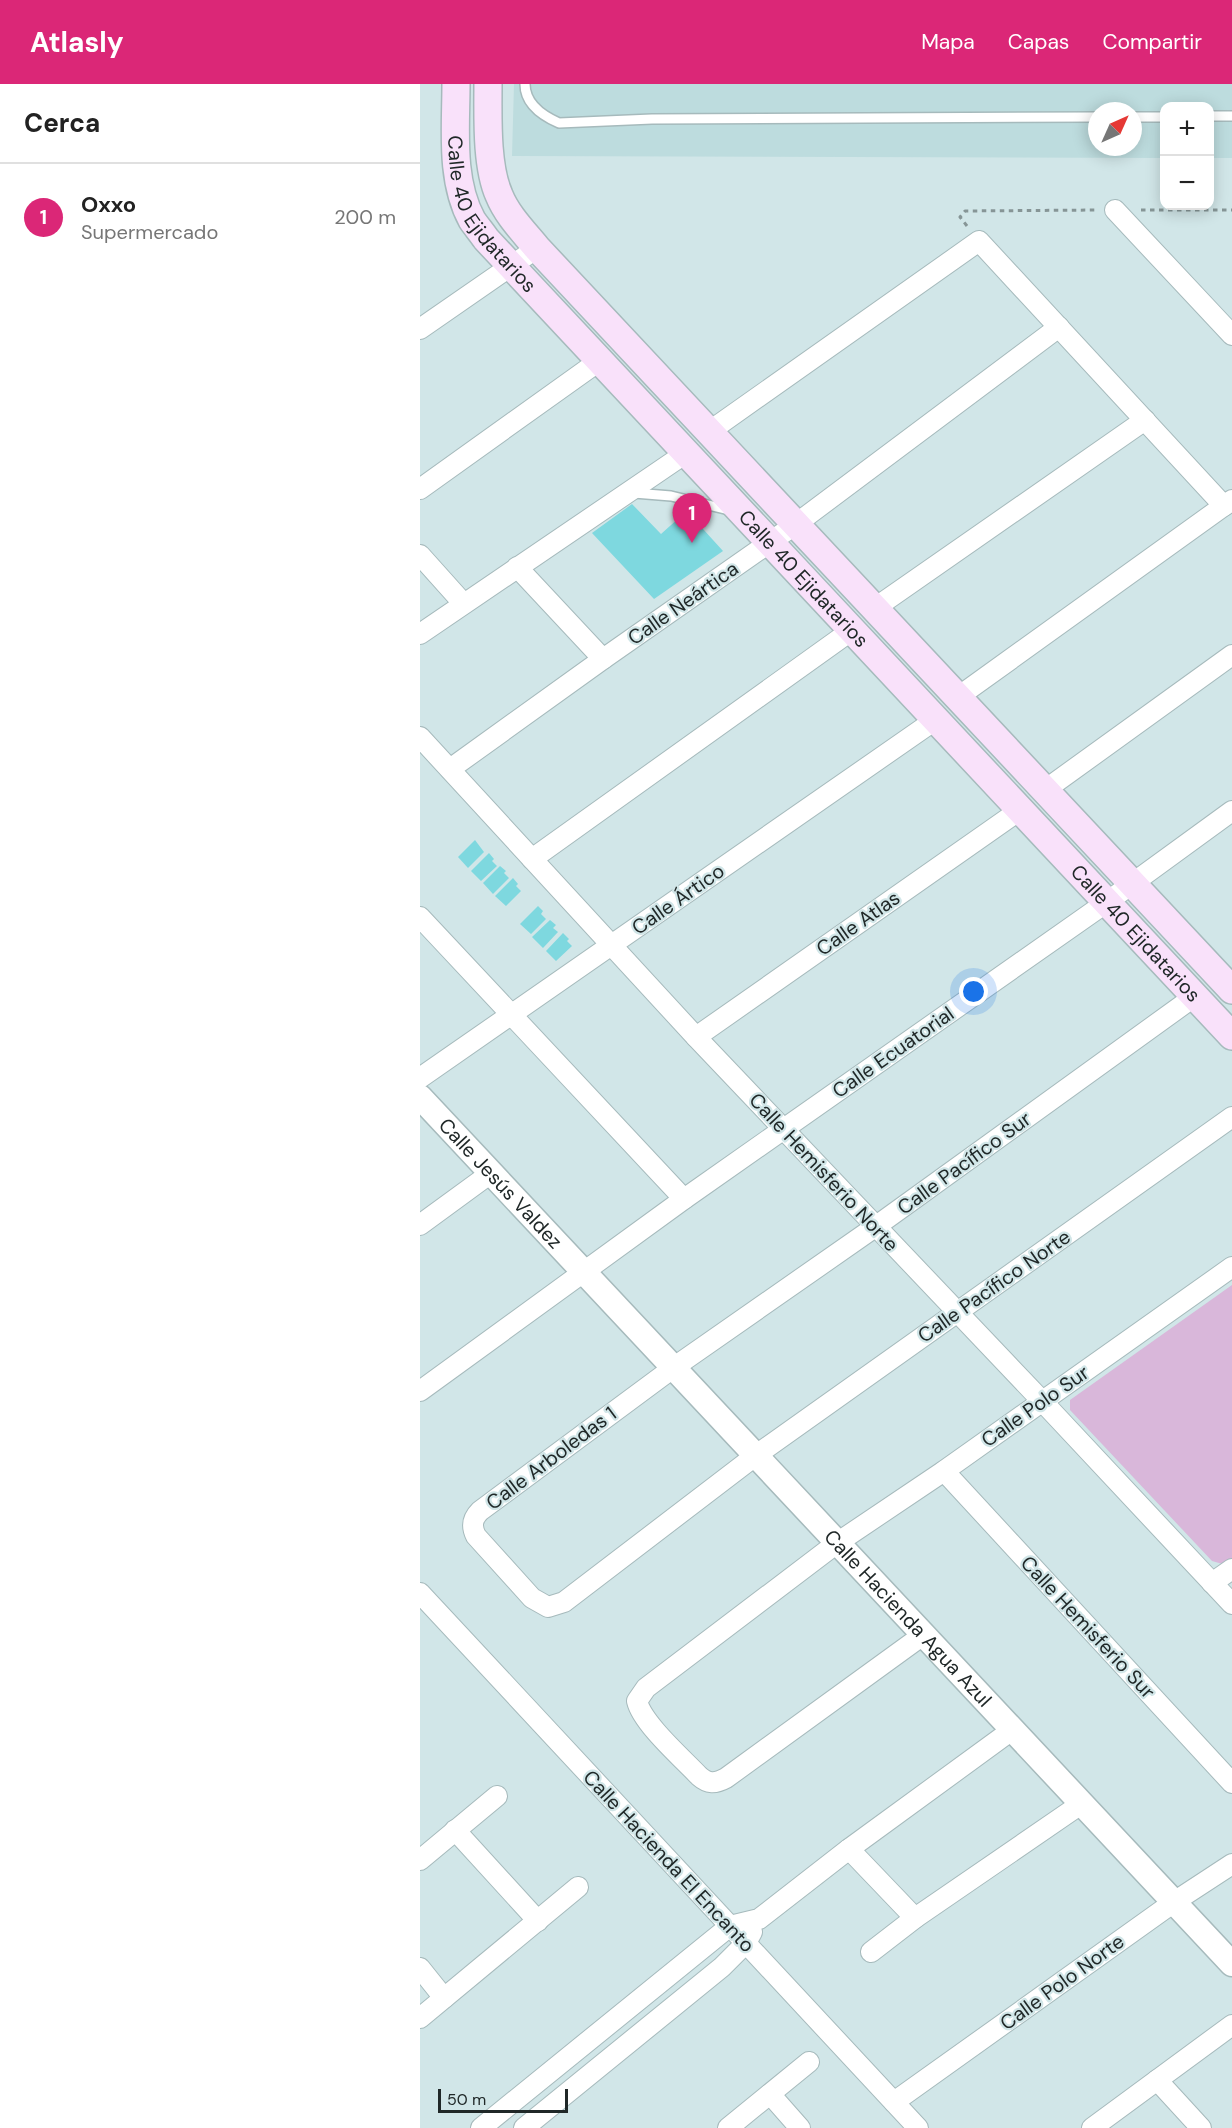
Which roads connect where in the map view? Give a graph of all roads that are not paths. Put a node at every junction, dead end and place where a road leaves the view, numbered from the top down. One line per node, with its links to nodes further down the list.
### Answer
1 (456, 84): 11 (main road, Calle 40 Ejidatarios)
2 (488, 84): 10 (main road, Calle 40 Ejidatarios)
3 (525, 84): 6 (lane)
4 (1214, 116): 5 (lane)
5 (1232, 116)
6 (1088, 117)
7 (1142, 117): 8 (lane)
8 (1160, 117)
9 (1114, 210): 14 (street)
10 (537, 248): 11 (street); 17 (main road, Calle 40 Ejidatarios)
11 (510, 266): 13 (street); 15 (main road, Calle 40 Ejidatarios)
12 (1059, 327): 16 (street); 17 (street); 23 (street, Calle Neártica)
13 (420, 328)
14 (1232, 335)
15 (599, 361): 18 (main road, Calle 40 Ejidatarios); 19 (street)
16 (1145, 420): 21 (street); 28 (street)
17 (710, 431): 23 (main road, Calle 40 Ejidatarios)
18 (686, 453): 20 (street); 22 (main road, Calle 40 Ejidatarios)
19 (420, 489)
20 (628, 492): 22 (lane); 26 (street)
21 (1228, 503): 33 (street)
22 (742, 513): 24 (main road, Calle 40 Ejidatarios)
23 (796, 524): 24 (street, Calle Neártica); 28 (main road, Calle 40 Ejidatarios)
24 (770, 543): 29 (main road, Calle 40 Ejidatarios); 32 (street, Calle Neártica)
25 (420, 555): 27 (street)
26 (517, 567): 27 (street); 32 (street)
27 (463, 603): 30 (street)
28 (875, 608): 33 (main road, Calle 40 Ejidatarios)
29 (852, 630): 34 (main road, Calle 40 Ejidatarios); 40 (street)
30 (420, 634)
31 (1232, 655): 37 (street)
32 (603, 659): 36 (street, Calle Neártica)
33 (958, 697): 37 (main road, Calle 40 Ejidatarios)
34 (935, 720): 38 (main road, Calle 40 Ejidatarios); 44 (street, Calle Ártico)
35 (420, 737): 36 (street, Calle Hemisferio Norte)
36 (450, 769): 40 (street, Calle Hemisferio Norte)
37 (1045, 790): 41 (main road, Calle 40 Ejidatarios)
38 (1020, 810): 42 (main road, Calle 40 Ejidatarios); 49 (street, Calle Atlas)
39 (1232, 811): 41 (street, Calle Ecuatorial)
40 (532, 859): 44 (street, Calle Hemisferio Norte)
41 (1132, 883): 42 (street, Calle Ecuatorial); 45 (main road, Calle 40 Ejidatarios)
42 (1107, 902): 46 (main road, Calle 40 Ejidatarios); 53 (street, Calle Ecuatorial)
43 (420, 917): 47 (street)
44 (611, 945): 47 (street, Calle Ártico); 49 (street, Calle Hemisferio Norte)
45 (1227, 977)
46 (1195, 996): 48 (main road, Calle 40 Ejidatarios); 57 (street, Calle Pacífico Sur)
47 (511, 1016): 50 (street, Calle Ártico); 55 (street)
48 (1232, 1036)
49 (696, 1037): 53 (street, Calle Hemisferio Norte)
50 (420, 1078)
51 (420, 1097): 54 (street, Calle Jesús Valdez)
52 (1232, 1117): 60 (street, Calle Pacífico Norte)
53 (783, 1129): 55 (street, Calle Ecuatorial); 57 (street, Calle Hemisferio Norte)
54 (491, 1173): 56 (street); 59 (street, Calle Jesús Valdez)
55 (684, 1199): 59 (street, Calle Ecuatorial)
56 (420, 1225)
57 (875, 1227): 60 (street, Calle Hemisferio Norte); 61 (street, Calle Pacífico Sur)
58 (1232, 1267): 63 (street, Calle Polo Sur)
59 (583, 1271): 61 (street, Calle Hacienda Agua Azul); 62 (street, Calle Ecuatorial)
60 (957, 1312): 63 (street, Calle Hemisferio Norte); 64 (street, Calle Pacífico Norte)
61 (673, 1368): 64 (street, Calle Hacienda Agua Azul); 64 (street, Calle Arboledas 1)
62 (420, 1391)
63 (1042, 1401): 65 (street, Calle Polo Sur); 68 (street, Calle Hemisferio Norte)
64 (755, 1456): 66 (street, Calle Hacienda Agua Azul)
65 (944, 1470): 66 (street, Calle Polo Sur); 73 (street, Calle Hemisferio Sur)
66 (837, 1543): 71 (street, Calle Hacienda Agua Azul); 71 (street, Calle Polo Sur)
67 (1232, 1569): 68 (street)
68 (1212, 1583): 70 (street, Calle Hemisferio Norte)
69 (420, 1593): 85 (street, Calle Hacienda El Encanto)
70 (1232, 1604)
71 (923, 1635): 72 (street, Calle Hacienda Agua Azul)
72 (1012, 1730): 75 (street, Calle Hacienda Agua Azul); 77 (street)
73 (1232, 1783)
74 (497, 1796): 76 (street)
75 (1082, 1804): 81 (street, Calle Hacienda Agua Azul); 82 (street)
76 (455, 1830): 78 (street); 84 (street)
77 (849, 1849): 82 (street); 83 (street)
78 (420, 1860)
79 (1232, 1864): 81 (street, Calle Polo Norte)
80 (579, 1887): 84 (street)
81 (1174, 1902): 88 (street, Calle Hacienda Agua Azul); 96 (street, Calle Polo Norte)
82 (915, 1918): 87 (street)
83 (759, 1919): 85 (street); 86 (street)
84 (538, 1921): 90 (street)
85 (730, 1926): 86 (street, Calle Hacienda El Encanto); 97 (street)
86 (746, 1943): 96 (street, Calle Hacienda El Encanto); 98 (street)
87 (871, 1952)
88 (1232, 1964)
89 (420, 1968): 90 (street)
90 (444, 1998): 91 (street)
91 (420, 2018)
92 (1232, 2025): 94 (street)
93 (808, 2062): 95 (street)
94 (1157, 2080): 102 (street); 103 (street)
95 (770, 2094): 99 (street); 100 (street)
96 (894, 2102): 101 (street, Calle Hacienda El Encanto)
97 (481, 2128)
98 (524, 2128)
99 (728, 2128)
100 (800, 2128)
101 (918, 2128)
102 (1092, 2128)
103 (1201, 2128)

